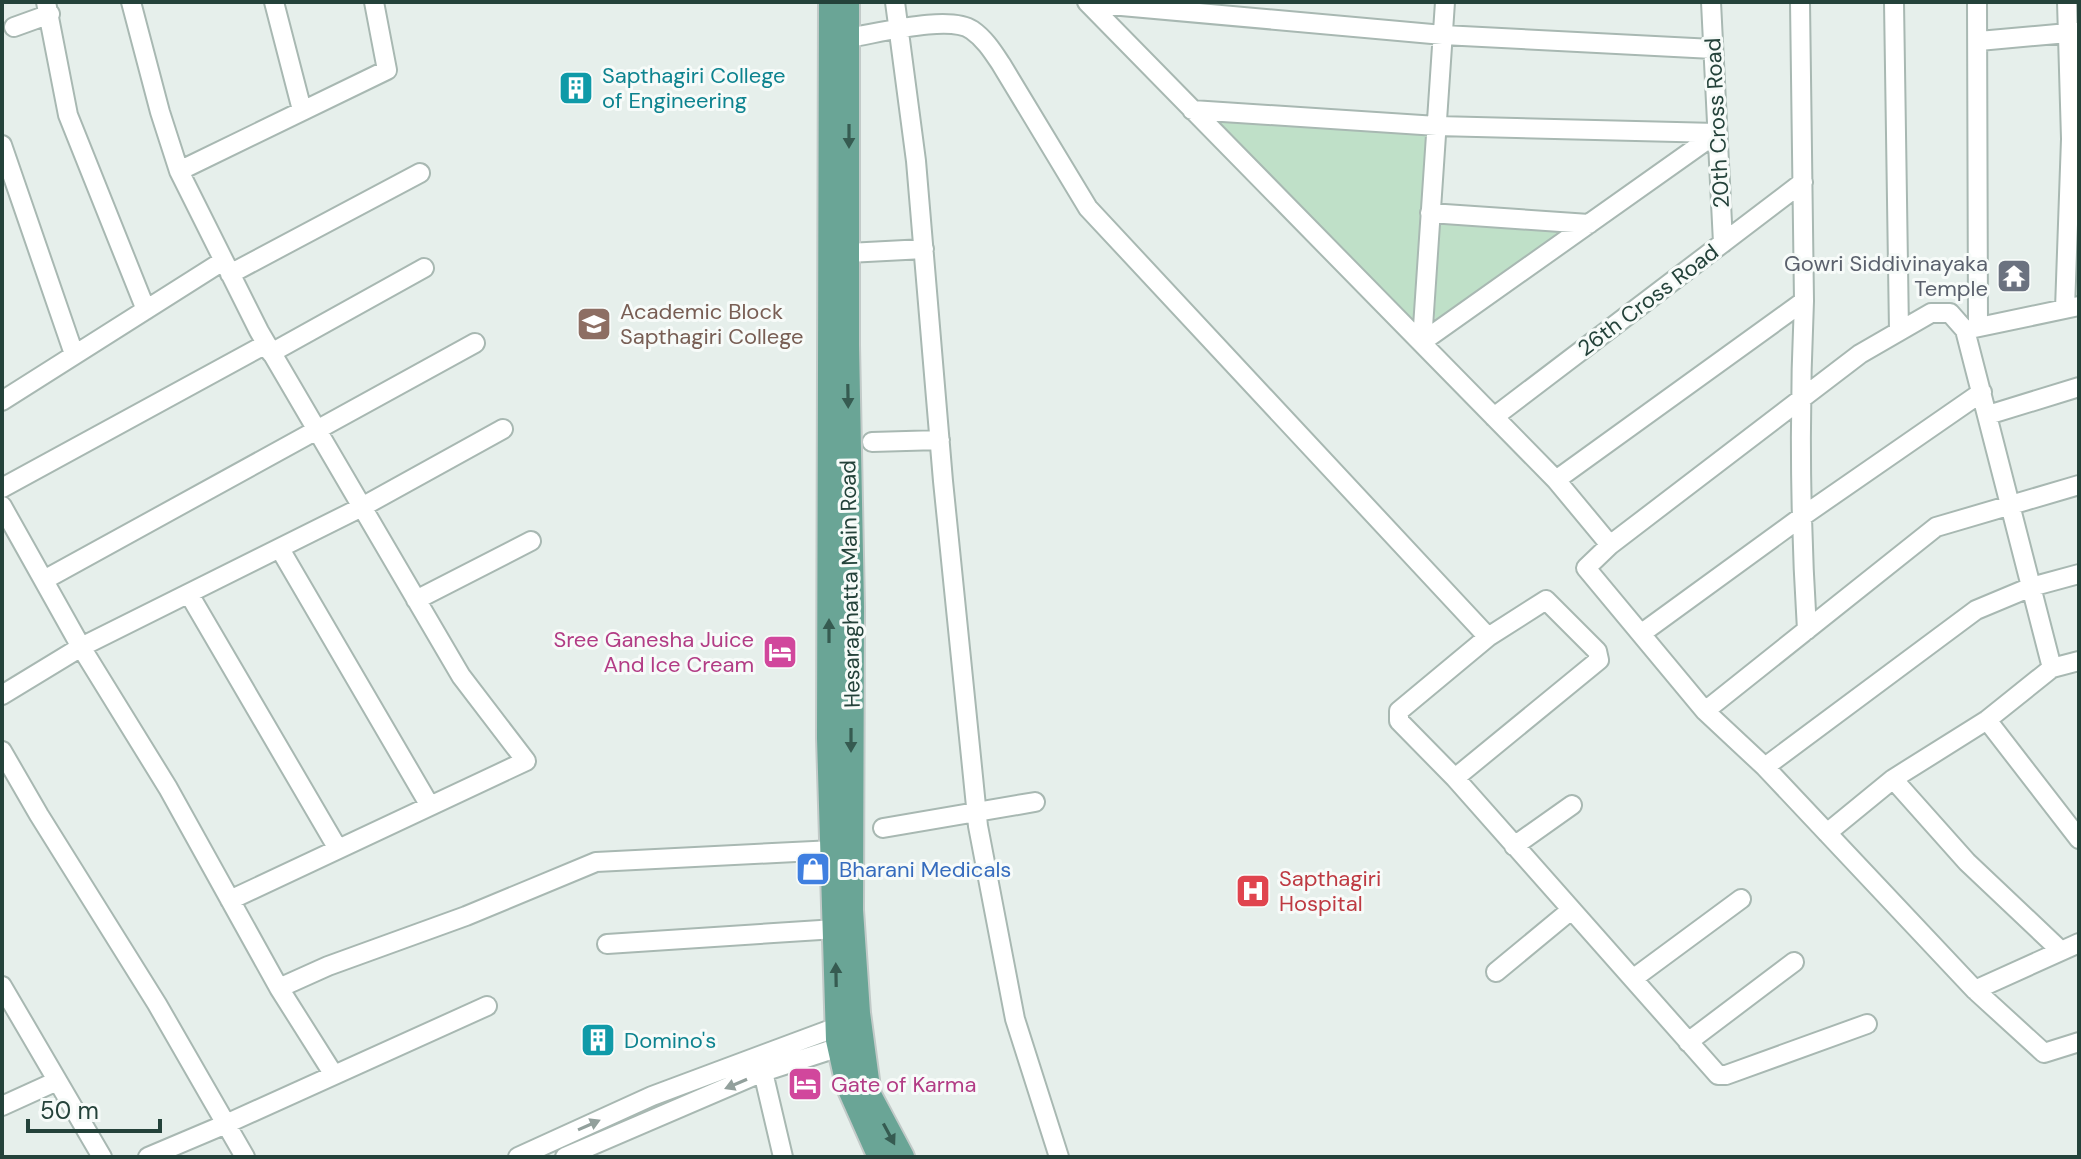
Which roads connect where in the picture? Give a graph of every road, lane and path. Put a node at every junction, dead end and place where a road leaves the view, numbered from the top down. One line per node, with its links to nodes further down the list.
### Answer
1 (131, 2): 27 (street)
2 (274, 2): 22 (street)
3 (374, 2): 22 (street)
4 (831, 2): 93 (main road, Hesaraghatta Main Road, one-way to 4)
5 (847, 2): 19 (main road, Hesaraghatta Main Road)
6 (895, 2): 16 (street)
7 (1087, 2): 18 (street); 23 (street)
8 (1445, 2): 18 (street)
9 (1711, 2): 21 (street, 20th Cross Road)
10 (1800, 2): 29 (street)
11 (1894, 2): 41 (street)
12 (1977, 2): 20 (street)
13 (2067, 2): 17 (street)
14 (48, 8): 15 (street); 39 (street)
15 (14, 27)
16 (900, 30): 19 (street); 33 (street); 73 (street)
17 (2074, 32): 20 (street); 38 (street)
18 (1443, 35): 21 (street); 24 (street)
19 (847, 38): 34 (main road, Hesaraghatta Main Road, one-way to 34)
20 (1979, 41): 40 (street)
21 (1713, 49): 25 (street, 20th Cross Road)
22 (302, 110): 27 (street)
23 (1192, 110): 24 (street); 42 (street)
24 (1437, 126): 25 (street); 30 (street)
25 (1717, 133): 31 (street); 32 (street, 20th Cross Road)
26 (2, 145): 45 (street)
27 (179, 171): 35 (street)
28 (420, 173): 35 (street)
29 (1803, 182): 32 (street, 26th Cross Road); 37 (street)
30 (1430, 213): 31 (street); 42 (street)
31 (1589, 224): 42 (street)
32 (1723, 243): 51 (street, 26th Cross Road)
33 (924, 249): 34 (street); 54 (street)
34 (848, 253): 109 (main road, Hesaraghatta Main Road, one-way to 109)
35 (227, 267): 39 (street); 44 (street)
36 (424, 268): 44 (street)
37 (1804, 301): 48 (street); 56 (street)
38 (2072, 308): 40 (street)
39 (146, 310): 45 (street)
40 (1972, 329): 41 (street); 47 (street)
41 (1899, 331): 48 (street)
42 (1422, 342): 51 (street)
43 (475, 343): 53 (street)
44 (269, 348): 53 (street); 58 (street)
45 (74, 354): 49 (street)
46 (2079, 387): 50 (street)
47 (1982, 392): 50 (street); 62 (street)
48 (1800, 400): 62 (street); 64 (street)
49 (2, 401)
50 (1988, 415): 59 (street)
51 (1494, 417): 56 (street)
52 (503, 429): 61 (street)
53 (317, 430): 61 (street); 67 (street)
54 (940, 440): 55 (street); 87 (street)
55 (872, 442)
56 (1556, 480): 64 (street)
57 (2079, 485): 59 (street)
58 (2, 488)
59 (2011, 504): 68 (street); 71 (street)
60 (2, 506): 67 (street)
61 (362, 507): 65 (street); 70 (street)
62 (1800, 518): 71 (street); 72 (street)
63 (531, 541): 70 (street)
64 (1610, 545): 72 (street)
65 (280, 549): 69 (street); 86 (street)
66 (2079, 574): 68 (street)
67 (44, 580): 74 (street)
68 (2031, 587): 76 (street); 81 (street)
69 (189, 594): 74 (street); 92 (street)
70 (416, 600): 86 (street)
71 (1807, 630): 78 (street)
72 (1642, 633): 78 (street)
73 (1488, 637): 82 (street); 82 (street)
74 (81, 647): 77 (street); 95 (street)
75 (2079, 661): 76 (street)
76 (2052, 668): 79 (street)
77 (2, 695)
78 (1705, 711): 81 (street)
79 (1987, 720): 83 (street); 90 (street)
80 (2, 751): 116 (street)
81 (1765, 767): 89 (street)
82 (1455, 778): 91 (street)
83 (1893, 779): 89 (street); 100 (street)
84 (1035, 802): 87 (street)
85 (1572, 805): 91 (street)
86 (430, 806): 92 (street)
87 (977, 813): 88 (street); 125 (street)
88 (883, 828)
89 (1827, 833): 105 (street)
90 (2079, 839)
91 (1514, 846): 96 (street)
92 (338, 849): 95 (street)
93 (834, 850): 97 (main road, Hesaraghatta Main Road); 104 (street)
94 (1741, 899): 103 (street)
95 (230, 900): 104 (street)
96 (1571, 910): 102 (street); 103 (street)
97 (836, 929): 99 (street); 109 (main road, Hesaraghatta Main Road, one-way to 97)
98 (2079, 943): 100 (street)
99 (607, 944)
100 (2060, 950): 105 (street)
101 (1794, 962): 110 (street)
102 (1496, 972)
103 (1634, 978): 110 (street)
104 (279, 988): 113 (street)
105 (1975, 990): 111 (street)
106 (4, 995): 114 (street)
107 (487, 1006): 113 (street)
108 (1867, 1024): 110 (street)
109 (850, 1034): 112 (street); 120 (street, one-way to 109); 123 (main road, Hesaraghatta Main Road); 124 (main road, Hesaraghatta Main Road, one-way to 124)
110 (1688, 1042)
111 (2079, 1042)
112 (763, 1072): 121 (street, one-way to 121); 122 (street)
113 (334, 1075): 116 (street)
114 (57, 1081): 115 (street); 117 (street)
115 (2, 1106)
116 (226, 1124): 118 (street); 119 (street)
117 (102, 1157)
118 (148, 1157)
119 (245, 1157)
120 (518, 1157)
121 (565, 1157)
122 (783, 1157)
123 (880, 1157)
124 (902, 1157)
125 (1059, 1157)

